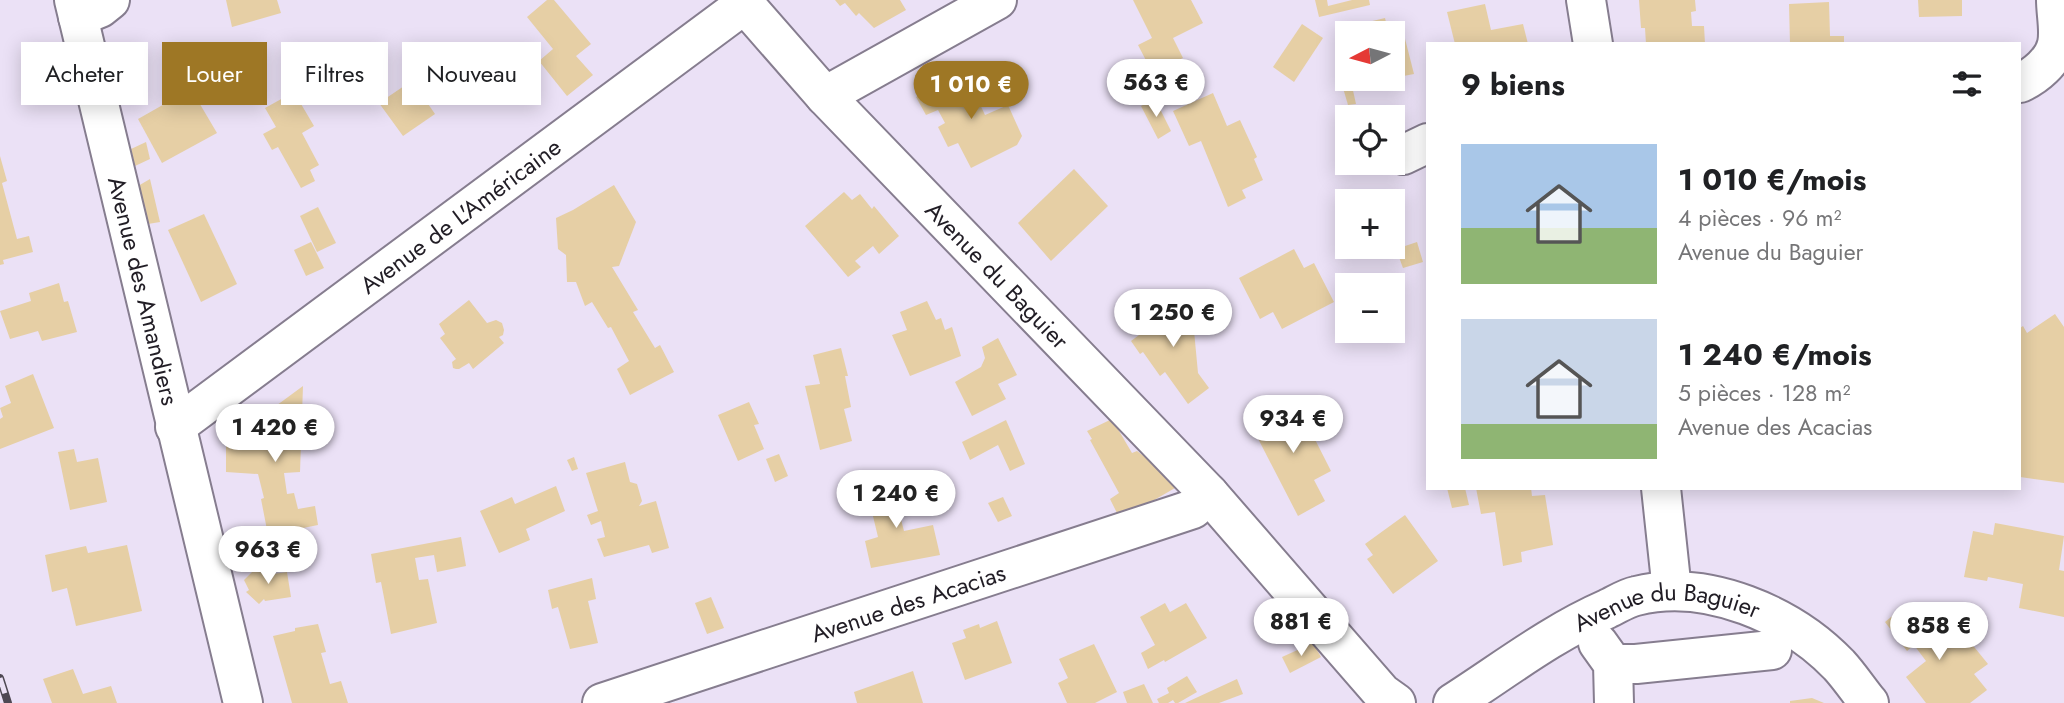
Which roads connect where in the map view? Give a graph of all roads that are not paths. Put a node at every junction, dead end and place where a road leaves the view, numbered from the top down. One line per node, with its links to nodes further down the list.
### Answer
1 (997, 0): 8 (street)
2 (1586, 0): 6 (street)
3 (2056, 0): 7 (street)
4 (743, 2): 8 (street, Avenue du Baguier); 9 (street, Avenue de L'Américaine)
5 (88, 6): 9 (street, Avenue des Amandiers)
6 (1593, 42)
7 (2021, 83)
8 (825, 96): 11 (street, Avenue du Baguier)
9 (175, 427): 16 (street, Avenue des Amandiers)
10 (1661, 490): 12 (street)
11 (1209, 494): 17 (street, Avenue des Acacias); 18 (street, Avenue du Baguier)
12 (1672, 592): 13 (street, Avenue du Baguier); 21 (street, Avenue du Baguier)
13 (1582, 620): 15 (street); 19 (street, Avenue du Baguier)
14 (1772, 650): 15 (street)
15 (1613, 664): 20 (street)
16 (243, 703)
17 (602, 703)
18 (1396, 703)
19 (1453, 703)
20 (1614, 703)
21 (1869, 703)

